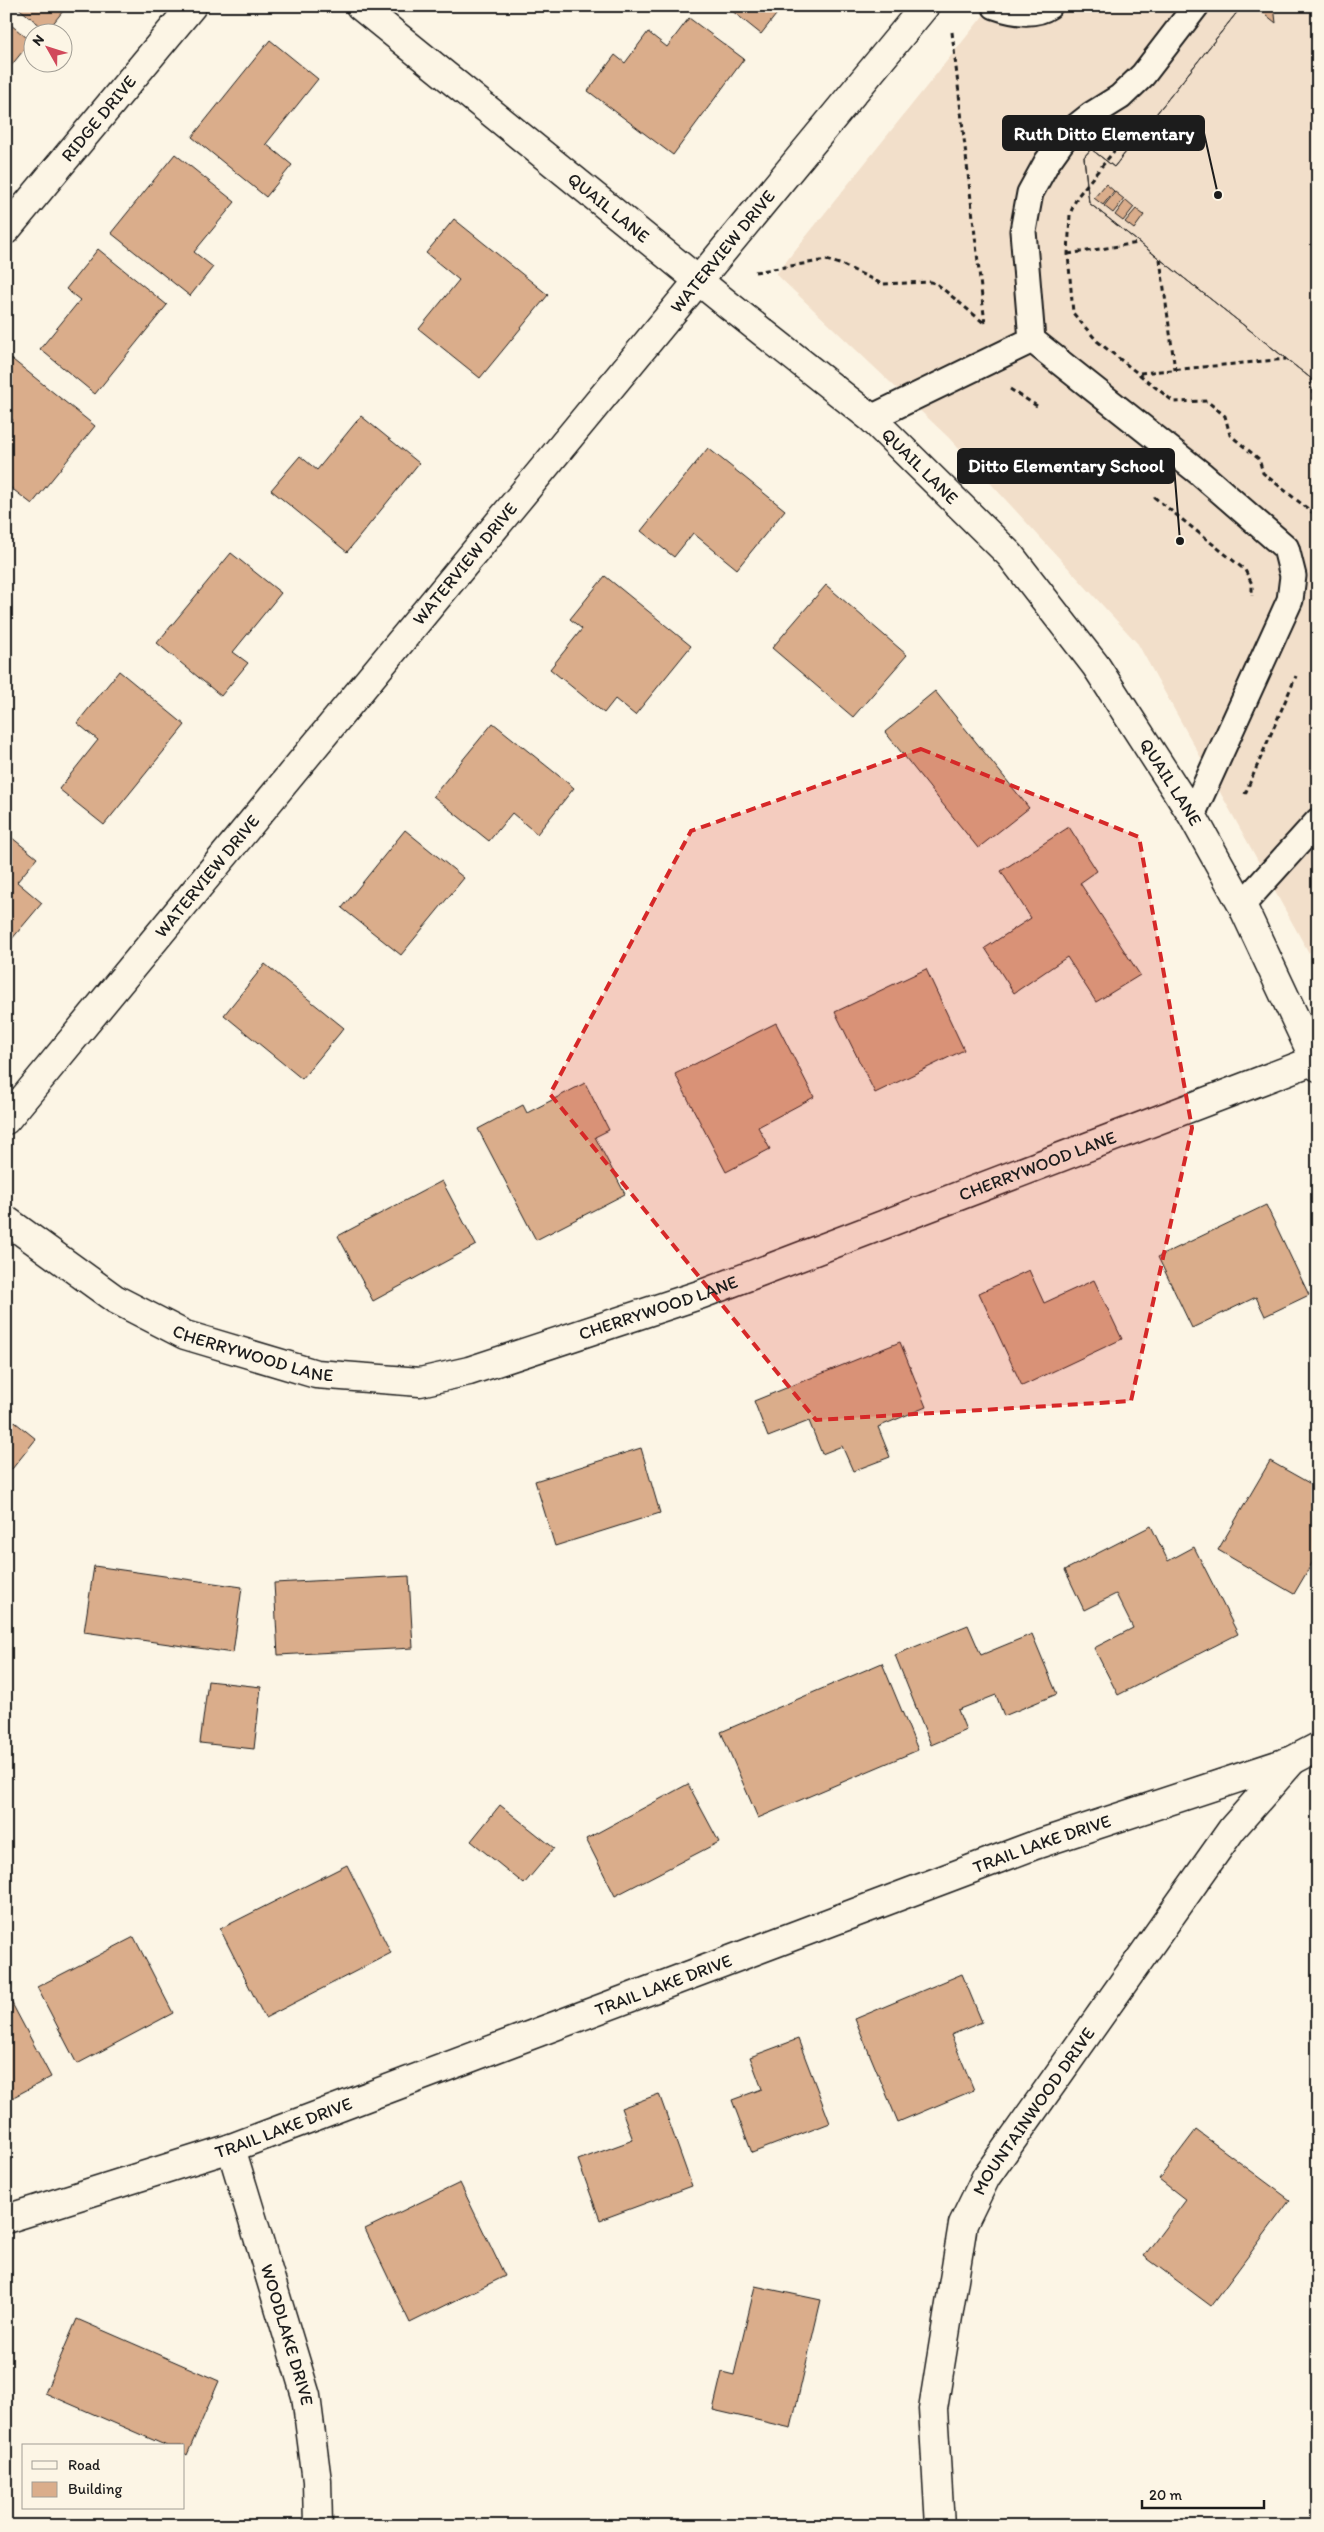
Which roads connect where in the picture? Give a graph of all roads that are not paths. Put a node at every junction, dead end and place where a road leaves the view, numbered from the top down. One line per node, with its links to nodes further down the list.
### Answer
1 (192, 6): 7 (street, RIDGE DRIVE)
2 (360, 6): 8 (street, QUAIL LANE)
3 (925, 6): 8 (street, WATERVIEW DRIVE)
4 (995, 6): 5 (lane)
5 (1049, 6)
6 (1196, 6): 9 (lane)
7 (6, 230)
8 (697, 280): 10 (street, QUAIL LANE); 15 (street, WATERVIEW DRIVE)
9 (1032, 340): 10 (lane); 11 (lane)
10 (871, 418): 11 (street, QUAIL LANE)
11 (1192, 816): 13 (street, QUAIL LANE)
12 (1318, 821): 13 (lane)
13 (1242, 905): 14 (street, QUAIL LANE)
14 (1316, 1063): 16 (street, CHERRYWOOD LANE)
15 (6, 1120)
16 (6, 1220)
17 (1318, 1747): 18 (street, TRAIL LAKE DRIVE)
18 (1293, 1760): 19 (street, TRAIL LAKE DRIVE); 22 (street, MOUNTAINWOOD DRIVE)
19 (231, 2148): 20 (street, TRAIL LAKE DRIVE); 21 (street, WOODLAKE DRIVE)
20 (6, 2219)
21 (318, 2526)
22 (940, 2526)

